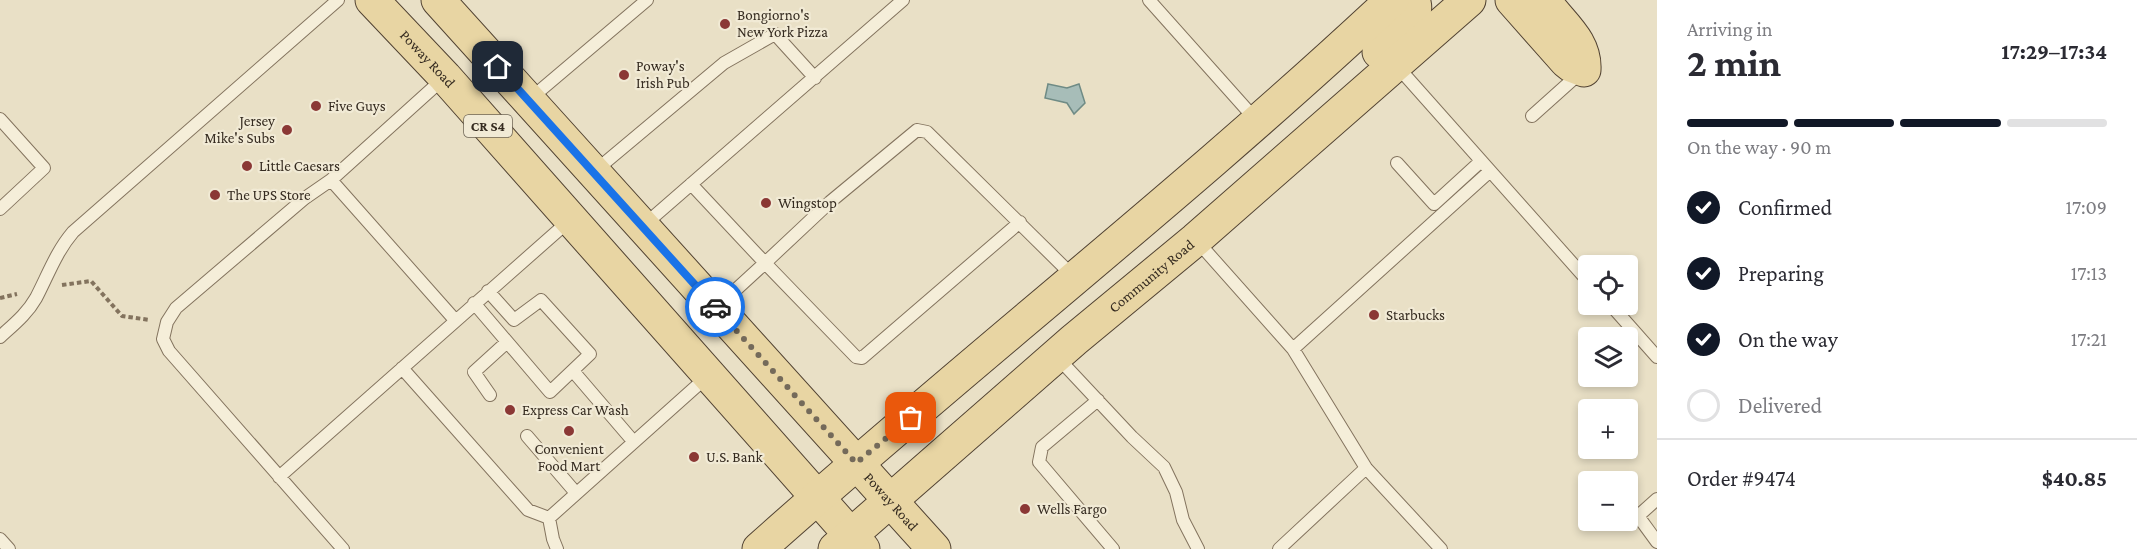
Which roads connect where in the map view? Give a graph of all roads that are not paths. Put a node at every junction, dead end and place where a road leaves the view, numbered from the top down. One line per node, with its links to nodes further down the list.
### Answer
1 (338, 0): 42 (lane)
2 (372, 0): 12 (main road, Poway Road / CR S4)
3 (438, 0): 18 (main road, Poway Road)
4 (647, 0): 18 (lane)
5 (902, 0): 16 (lane)
6 (1149, 0): 21 (lane)
7 (1392, 0): 17 (main road)
8 (1413, 0): 22 (main road)
9 (1469, 0): 13 (main road, Community Road)
10 (1512, 0): 14 (main road)
11 (1544, 0): 14 (main road)
12 (394, 24): 15 (main road, Poway Road / CR S4); 25 (main road)
13 (1395, 64): 22 (main road, Community Road); 23 (lane)
14 (1584, 70): 19 (lane)
15 (444, 77): 27 (lane); 30 (main road, Poway Road / CR S4)
16 (815, 78): 25 (lane); 28 (lane)
17 (1293, 91): 21 (main road); 33 (main road)
18 (529, 100): 25 (main road, Poway Road)
19 (1532, 116)
20 (0, 119): 29 (lane)
21 (1258, 122): 36 (main road)
22 (1302, 146): 33 (main road, Community Road)
23 (1480, 162): 24 (lane); 26 (lane)
24 (1397, 163)
25 (594, 172): 32 (main road, Poway Road)
26 (1490, 172): 35 (lane); 44 (lane)
27 (331, 180): 41 (lane); 56 (lane)
28 (692, 184): 32 (lane); 34 (lane)
29 (0, 209)
30 (571, 219): 37 (lane); 49 (main road, Poway Road / CR S4)
31 (1020, 222): 34 (lane); 34 (lane); 36 (lane)
32 (643, 226): 39 (main road, Poway Road)
33 (1195, 240): 44 (lane); 45 (main road, Community Road)
34 (765, 263): 39 (lane)
35 (1578, 270)
36 (1075, 279): 54 (main road)
37 (488, 291): 38 (lane); 48 (lane)
38 (474, 303): 41 (lane); 43 (lane)
39 (716, 308): 54 (main road, Poway Road)
40 (1620, 315): 46 (lane)
41 (455, 320): 47 (lane)
42 (0, 337)
43 (507, 342): 48 (lane); 50 (lane)
44 (1293, 349): 55 (lane)
45 (1057, 357): 51 (lane); 60 (main road, Community Road)
46 (1657, 357)
47 (402, 368): 56 (lane); 61 (lane)
48 (573, 371): 53 (lane)
49 (710, 374): 53 (lane); 58 (main road, Poway Road / CR S4)
50 (490, 395)
51 (1098, 400): 70 (lane); 71 (lane)
52 (527, 436): 57 (lane)
53 (633, 441): 57 (lane)
54 (856, 463): 58 (main road); 60 (main road, Poway Road)
55 (1366, 468): 72 (lane); 73 (lane)
56 (279, 477): 66 (lane)
57 (576, 493): 61 (lane)
58 (818, 496): 64 (main road, Poway Road / CR S4); 68 (main road)
59 (1657, 499): 63 (lane)
60 (889, 500): 64 (main road, Community Road); 69 (main road, Poway Road)
61 (549, 518): 67 (lane)
62 (0, 539): 65 (lane)
63 (1657, 542)
64 (850, 544)
65 (9, 549)
66 (343, 549)
67 (557, 549)
68 (759, 549)
69 (934, 549)
70 (1113, 549)
71 (1198, 549)
72 (1279, 549)
73 (1441, 549)

